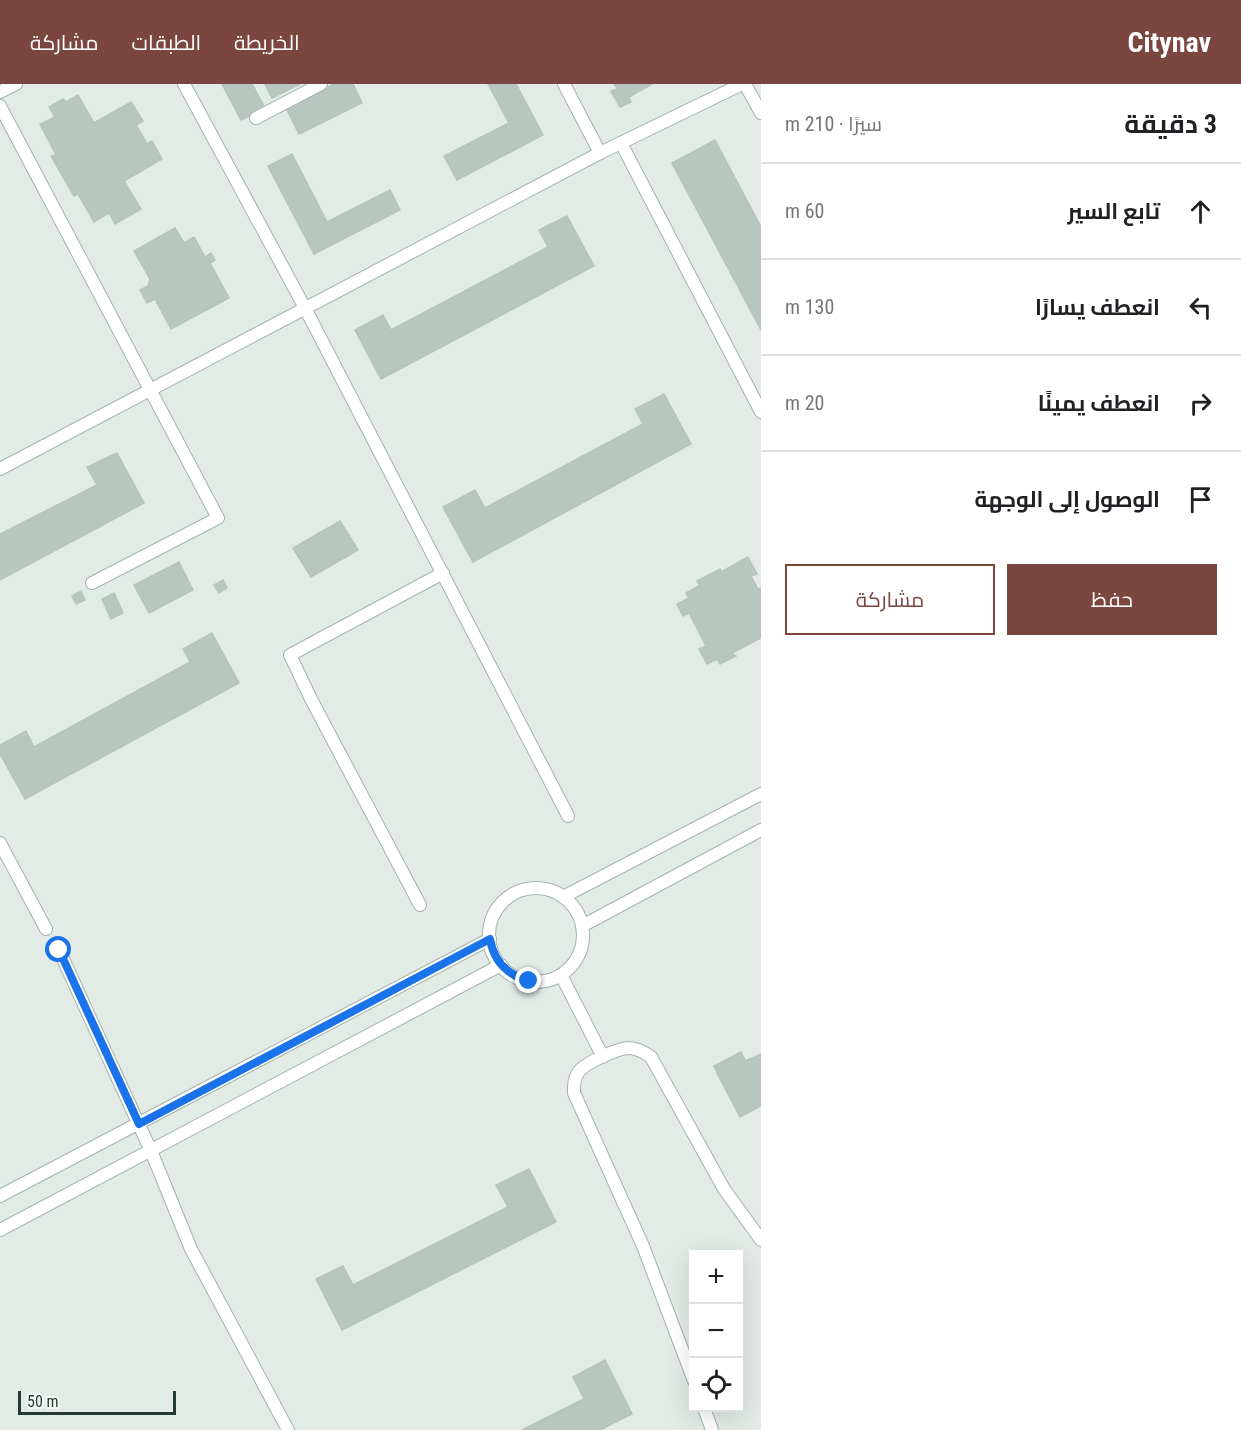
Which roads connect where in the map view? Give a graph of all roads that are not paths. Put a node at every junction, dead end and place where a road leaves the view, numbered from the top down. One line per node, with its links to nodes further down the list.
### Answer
1 (16, 84): 6 (lane)
2 (184, 84): 12 (lane)
3 (321, 84): 9 (lane)
4 (564, 84): 11 (lane)
5 (743, 84): 8 (lane); 10 (lane)
6 (0, 92)
7 (0, 106): 13 (lane)
8 (761, 113)
9 (256, 118)
10 (621, 143): 11 (lane); 14 (lane)
11 (600, 153): 12 (lane)
12 (305, 308): 13 (lane); 16 (lane)
13 (150, 389): 15 (lane); 17 (lane)
14 (761, 412)
15 (0, 469)
16 (444, 573): 19 (lane); 23 (lane)
17 (92, 583)
18 (761, 794): 22 (lane)
19 (568, 816)
20 (761, 830): 24 (lane)
21 (0, 843): 25 (lane)
22 (563, 897): 24 (lane); 26 (lane)
23 (420, 905)
24 (582, 926): 29 (lane)
25 (46, 929)
26 (490, 939): 28 (lane); 31 (lane)
27 (59, 950): 31 (lane)
28 (501, 965): 29 (lane); 32 (lane)
29 (561, 975): 30 (lane)
30 (603, 1057): 35 (lane); 36 (lane)
31 (139, 1124): 32 (lane); 33 (lane)
32 (151, 1151): 34 (lane); 38 (lane)
33 (0, 1196)
34 (0, 1230)
35 (761, 1240)
36 (689, 1370)
37 (706, 1412): 39 (lane)
38 (288, 1430)
39 (712, 1430)

